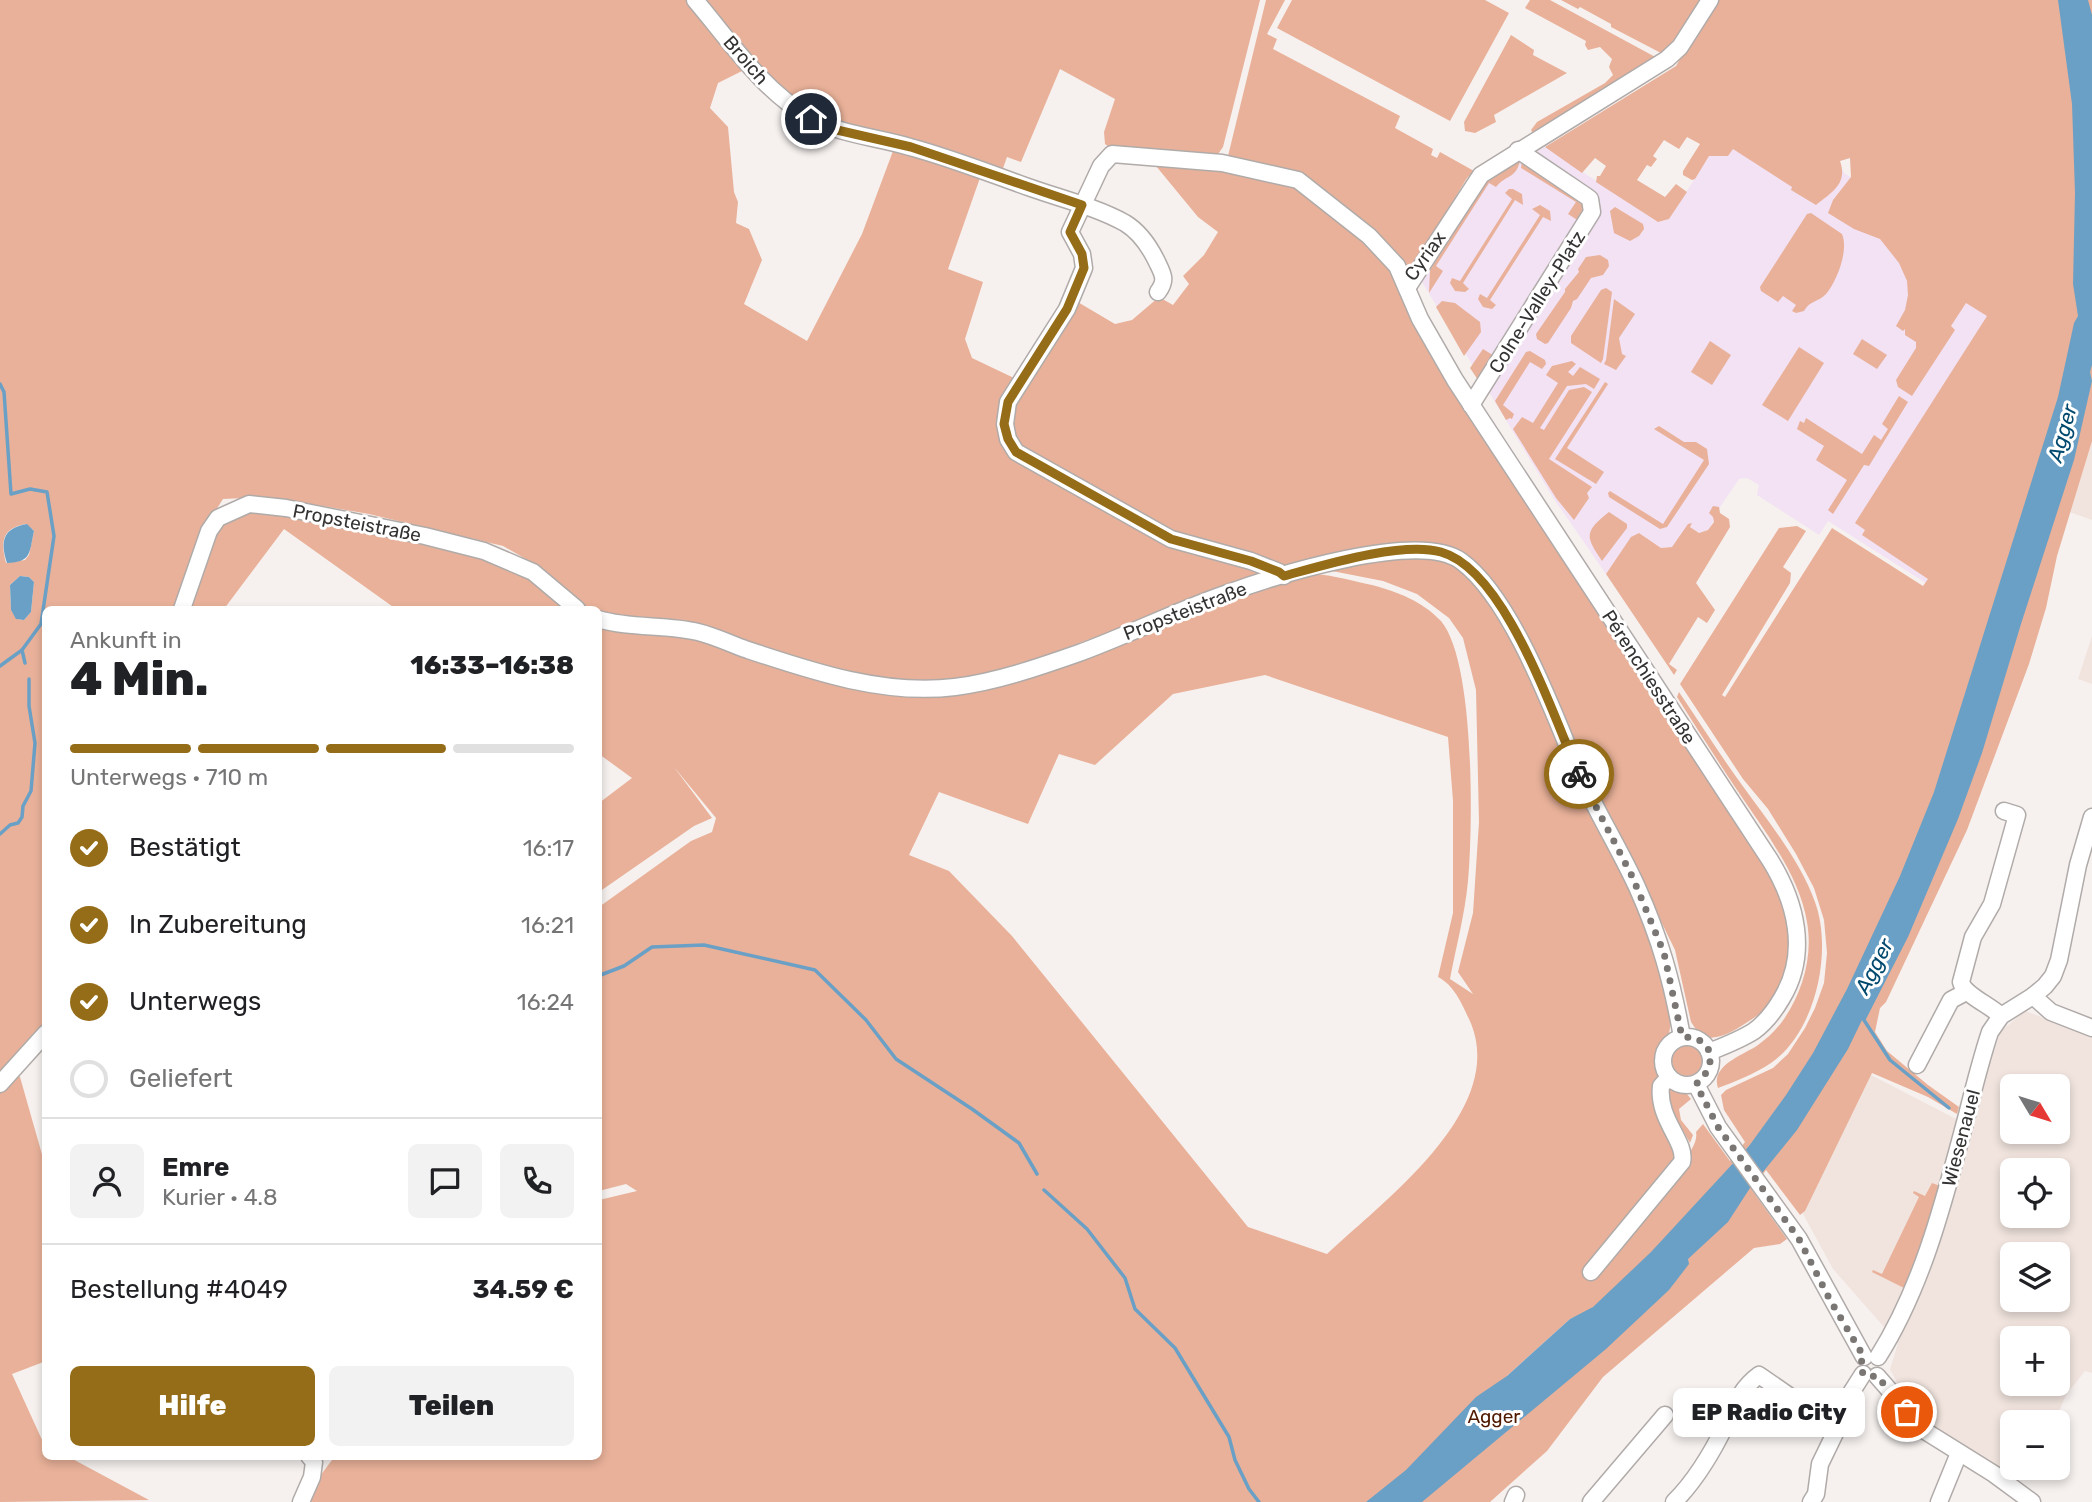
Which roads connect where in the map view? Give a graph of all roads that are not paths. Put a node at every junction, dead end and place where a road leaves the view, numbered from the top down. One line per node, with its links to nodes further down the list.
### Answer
1 (695, 0): 4 (street, Broich)
2 (1710, 0): 3 (street, Cyriax)
3 (1518, 150): 5 (street, Cyriax); 7 (street, Colne-Valley-Platz)
4 (1082, 205): 5 (street, Cyriax); 6 (street); 8 (street, Cyriax)
5 (1407, 288): 7 (street, Pérenchiesstraße)
6 (1158, 292)
7 (1471, 405): 20 (street, Pérenchiesstraße)
8 (1284, 576): 11 (street, Propsteistraße); 19 (street, Propsteistraße)
9 (183, 606): 10 (street, Propsteistraße)
10 (573, 606)
11 (602, 620)
12 (2004, 811): 14 (street)
13 (2092, 817): 15 (street)
14 (1966, 992): 16 (street); 21 (street)
15 (2033, 996): 16 (street); 17 (street)
16 (2001, 1016): 26 (street, Wiesenauel)
17 (2092, 1028)
18 (42, 1037): 23 (street)
19 (1682, 1037): 20 (street); 22 (street)
20 (1709, 1052): 24 (street)
21 (1917, 1065)
22 (1669, 1077): 24 (street); 25 (street)
23 (0, 1084)
24 (1696, 1084): 26 (street)
25 (1591, 1272)
26 (1871, 1357): 27 (street)
27 (1870, 1375): 29 (street); 30 (street)
28 (1665, 1415): 33 (street)
29 (1837, 1429): 34 (street); 35 (street)
30 (1959, 1453): 36 (street); 37 (street)
31 (316, 1460): 32 (street)
32 (301, 1502)
33 (1591, 1502)
34 (1674, 1502)
35 (1811, 1502)
36 (1938, 1502)
37 (2032, 1502)

